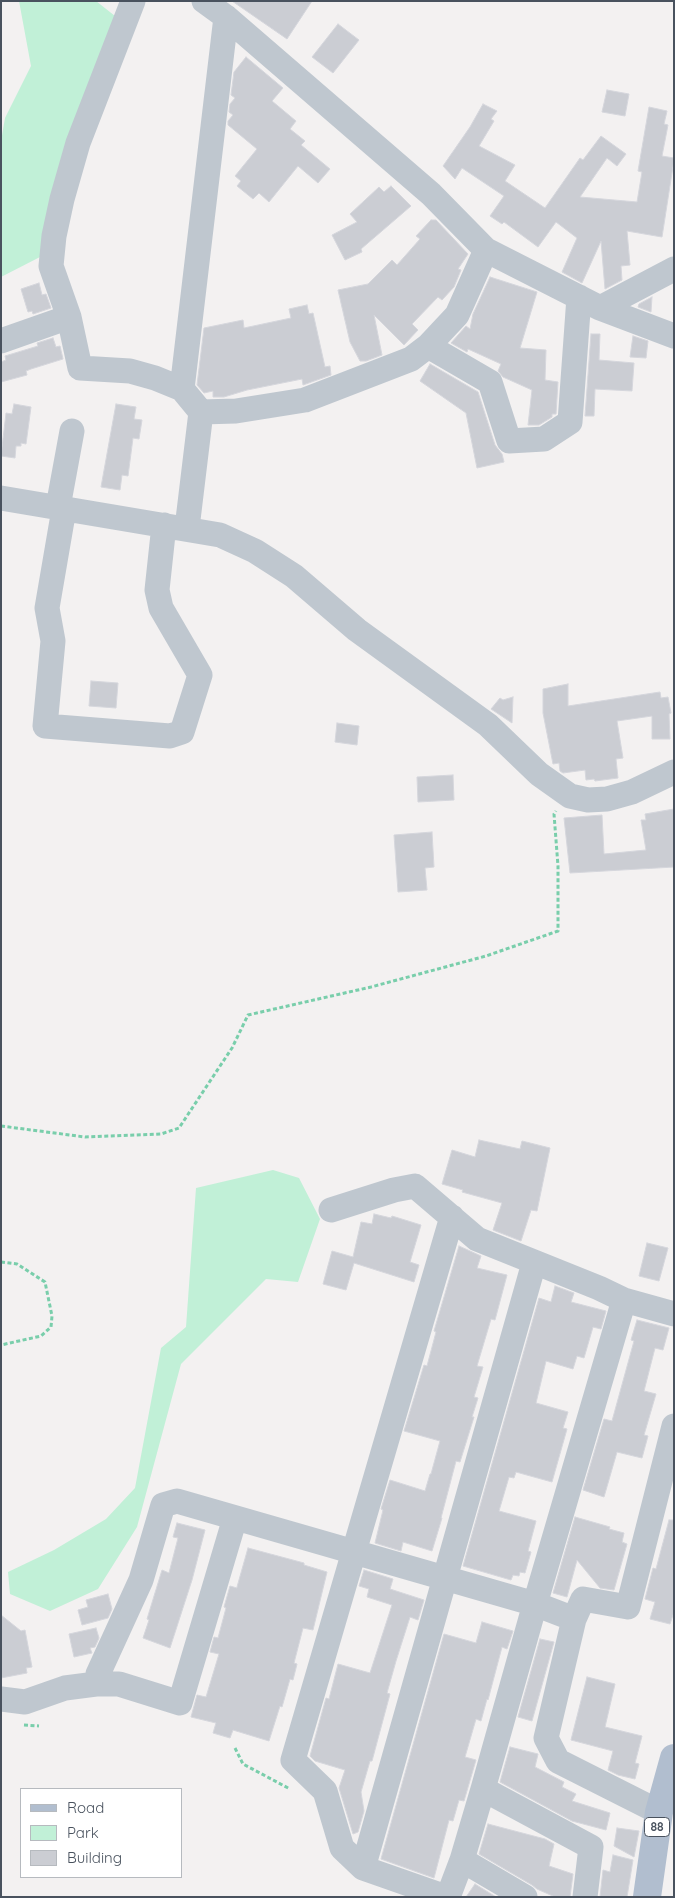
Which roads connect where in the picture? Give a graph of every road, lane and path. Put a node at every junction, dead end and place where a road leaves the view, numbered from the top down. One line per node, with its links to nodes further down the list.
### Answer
1 (133, 1): 7 (street)
2 (204, 1): 3 (street)
3 (226, 18): 4 (street); 11 (street)
4 (486, 250): 6 (street); 10 (street)
5 (674, 269): 6 (street)
6 (589, 302): 8 (street); 10 (street)
7 (69, 317): 9 (street); 11 (street)
8 (674, 336)
9 (1, 341)
10 (428, 346): 12 (street)
11 (182, 389): 12 (street)
12 (201, 412): 16 (street)
13 (72, 431): 15 (street)
14 (2, 501): 15 (street)
15 (61, 508): 16 (street); 16 (street)
16 (175, 527): 18 (street)
17 (674, 772): 18 (street)
18 (570, 796): 19 (path)
19 (1, 1126)
20 (331, 1210): 21 (street)
21 (452, 1217): 23 (street); 29 (street)
22 (1, 1262): 26 (path)
23 (534, 1263): 24 (street); 30 (street)
24 (624, 1300): 25 (street); 31 (street)
25 (674, 1314)
26 (1, 1345)
27 (674, 1426): 32 (street)
28 (236, 1518): 29 (street); 33 (street); 33 (street)
29 (354, 1552): 30 (street); 42 (street)
30 (445, 1577): 31 (street); 42 (street)
31 (535, 1604): 32 (street); 38 (street)
32 (574, 1620): 40 (street)
33 (96, 1684): 34 (street)
34 (1, 1699)
35 (235, 1748): 39 (path)
36 (674, 1758): 37 (main road, 88)
37 (671, 1786): 40 (main road, 88)
38 (483, 1789): 41 (street); 45 (street)
39 (295, 1791)
40 (659, 1812): 46 (main road, 88)
41 (462, 1860): 43 (street); 44 (street)
42 (363, 1868): 43 (street)
43 (447, 1897)
44 (525, 1897)
45 (585, 1897)
46 (647, 1897)

